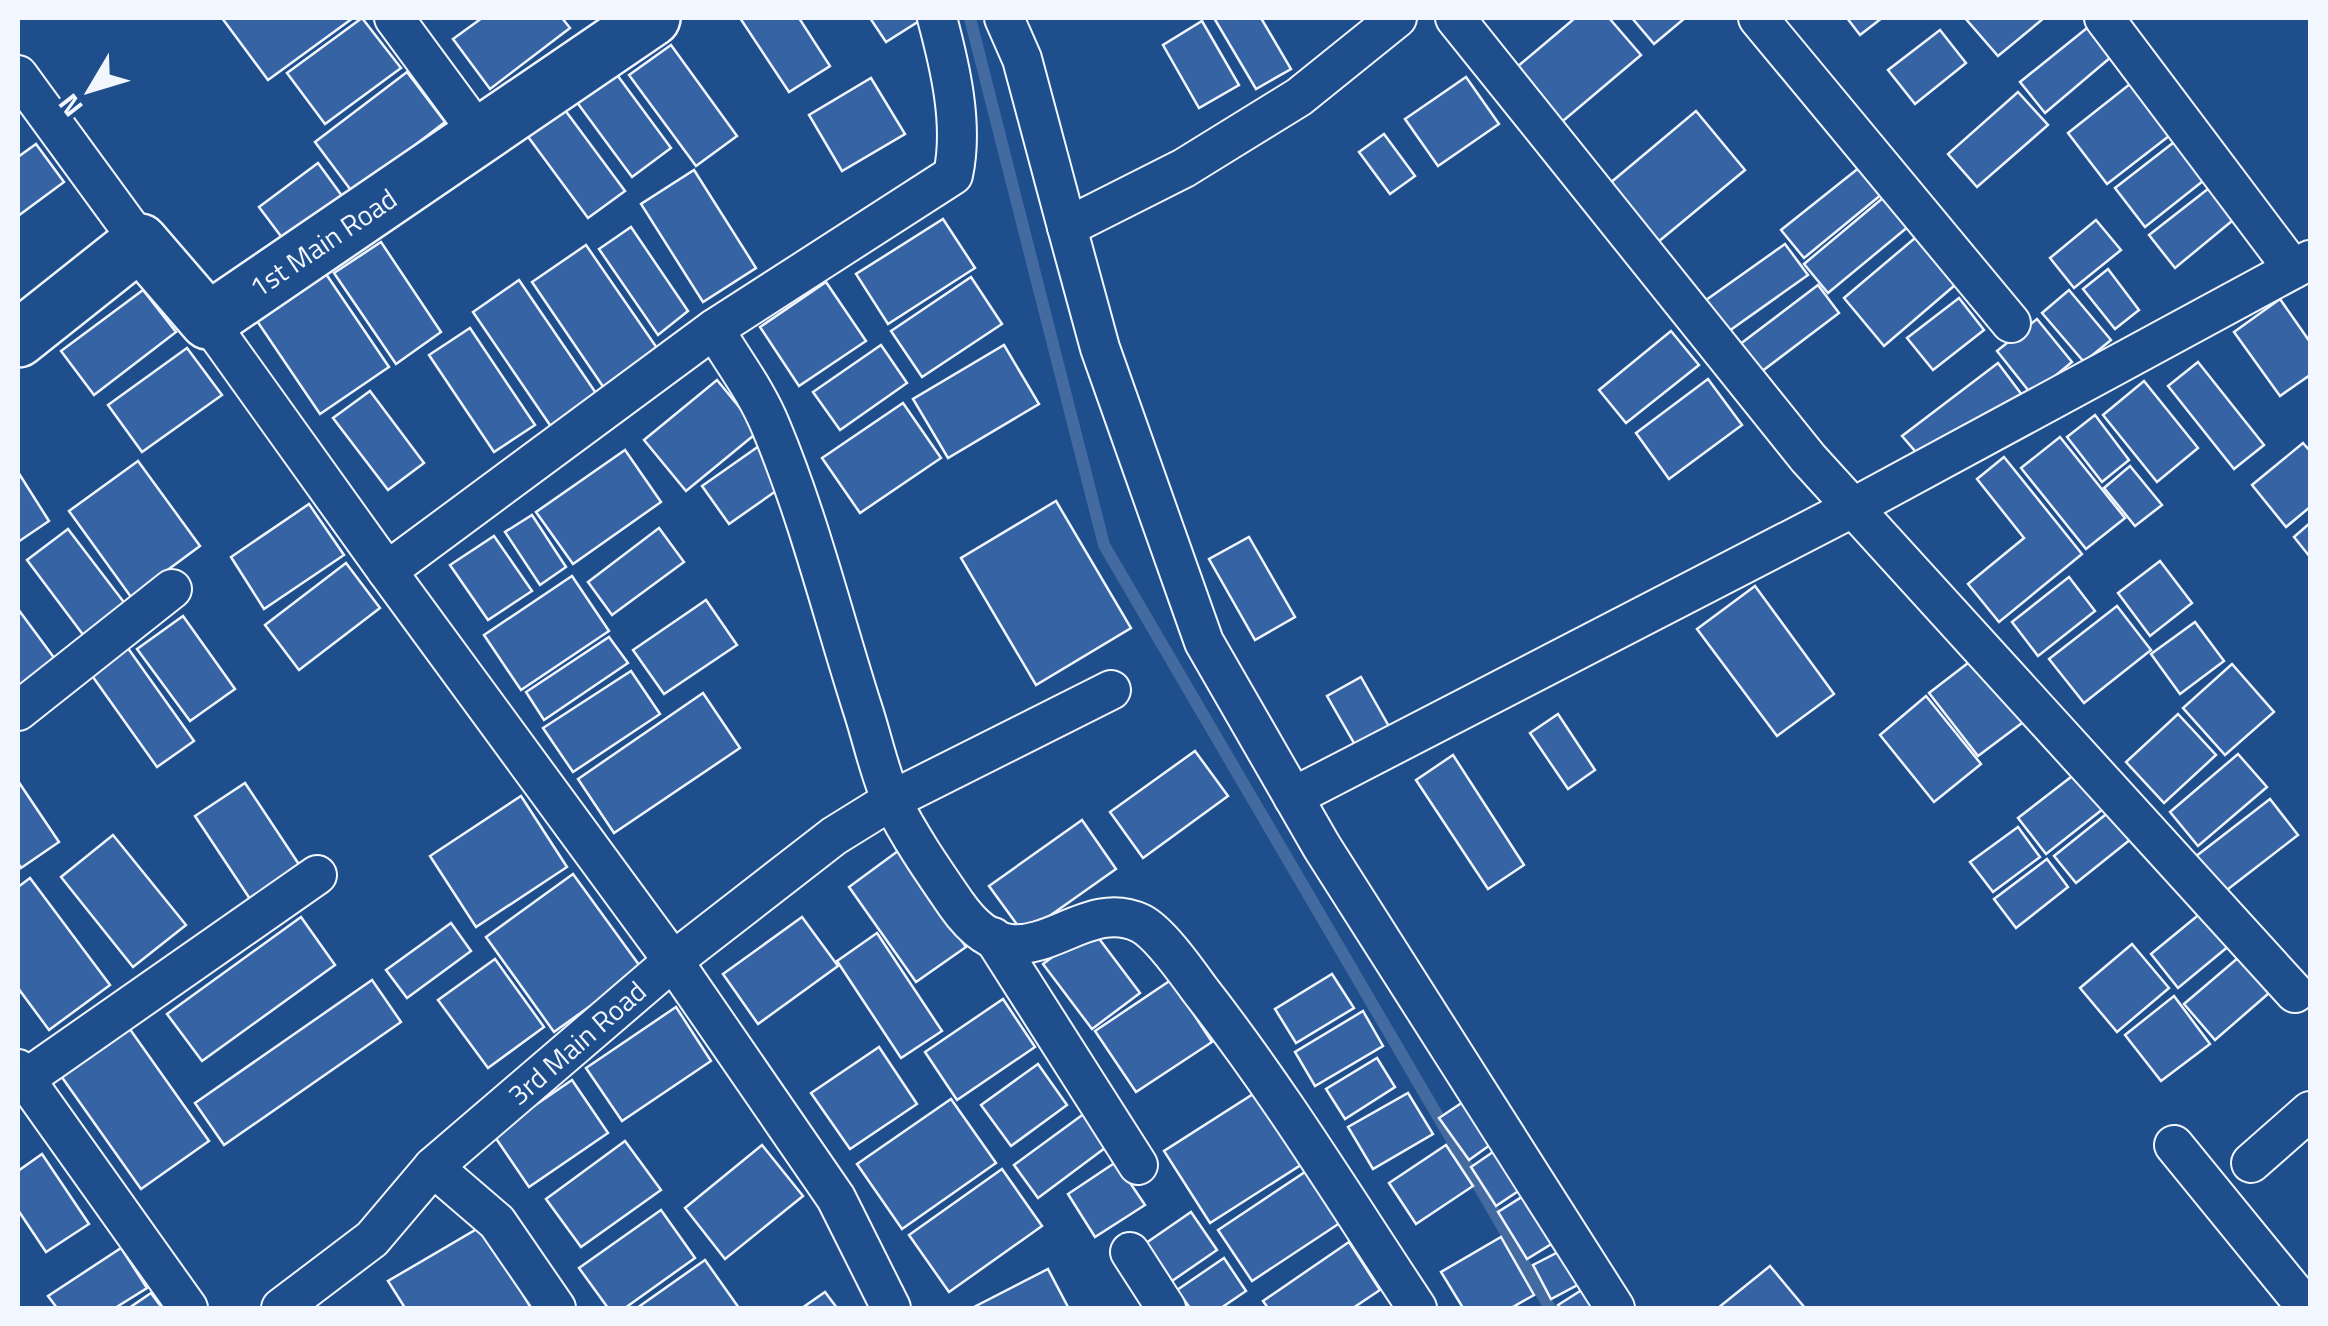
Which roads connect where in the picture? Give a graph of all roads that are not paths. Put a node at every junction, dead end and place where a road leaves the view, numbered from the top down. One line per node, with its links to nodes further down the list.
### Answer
1 (394, 18): 10 (street)
2 (652, 18): 10 (main road, 1st Main Road)
3 (937, 18): 16 (street)
4 (1004, 18): 11 (street)
5 (1397, 18): 11 (street)
6 (1455, 18): 18 (street)
7 (1758, 18): 15 (street)
8 (2104, 18): 13 (street)
9 (18, 75): 12 (street)
10 (480, 135): 14 (main road, 1st Main Road)
11 (1067, 226): 23 (street)
12 (140, 242): 14 (main road); 17 (main road)
13 (2302, 264): 18 (street)
14 (208, 321): 19 (street)
15 (2011, 323)
16 (714, 329): 19 (street); 24 (street)
17 (18, 339)
18 (1854, 508): 23 (street); 28 (street)
19 (387, 572): 27 (street)
20 (172, 589): 22 (street)
21 (1112, 690): 24 (street, 3rd Main Road)
22 (18, 711)
23 (1293, 797): 42 (street)
24 (892, 800): 26 (street); 27 (street, 3rd Main Road)
25 (317, 875): 29 (street)
26 (992, 936): 33 (street); 41 (street)
27 (673, 961): 34 (street, 3rd Main Road); 39 (street)
28 (2294, 993)
29 (20, 1077): 36 (street)
30 (2310, 1111): 32 (street)
31 (2174, 1145): 43 (street)
32 (2251, 1163)
33 (1138, 1166)
34 (433, 1167): 37 (street, 3rd Main Road); 38 (street)
35 (1130, 1252): 40 (street)
36 (188, 1308)
37 (281, 1308)
38 (556, 1308)
39 (892, 1308)
40 (1166, 1308)
41 (1417, 1308)
42 (1615, 1308)
43 (2307, 1308)

